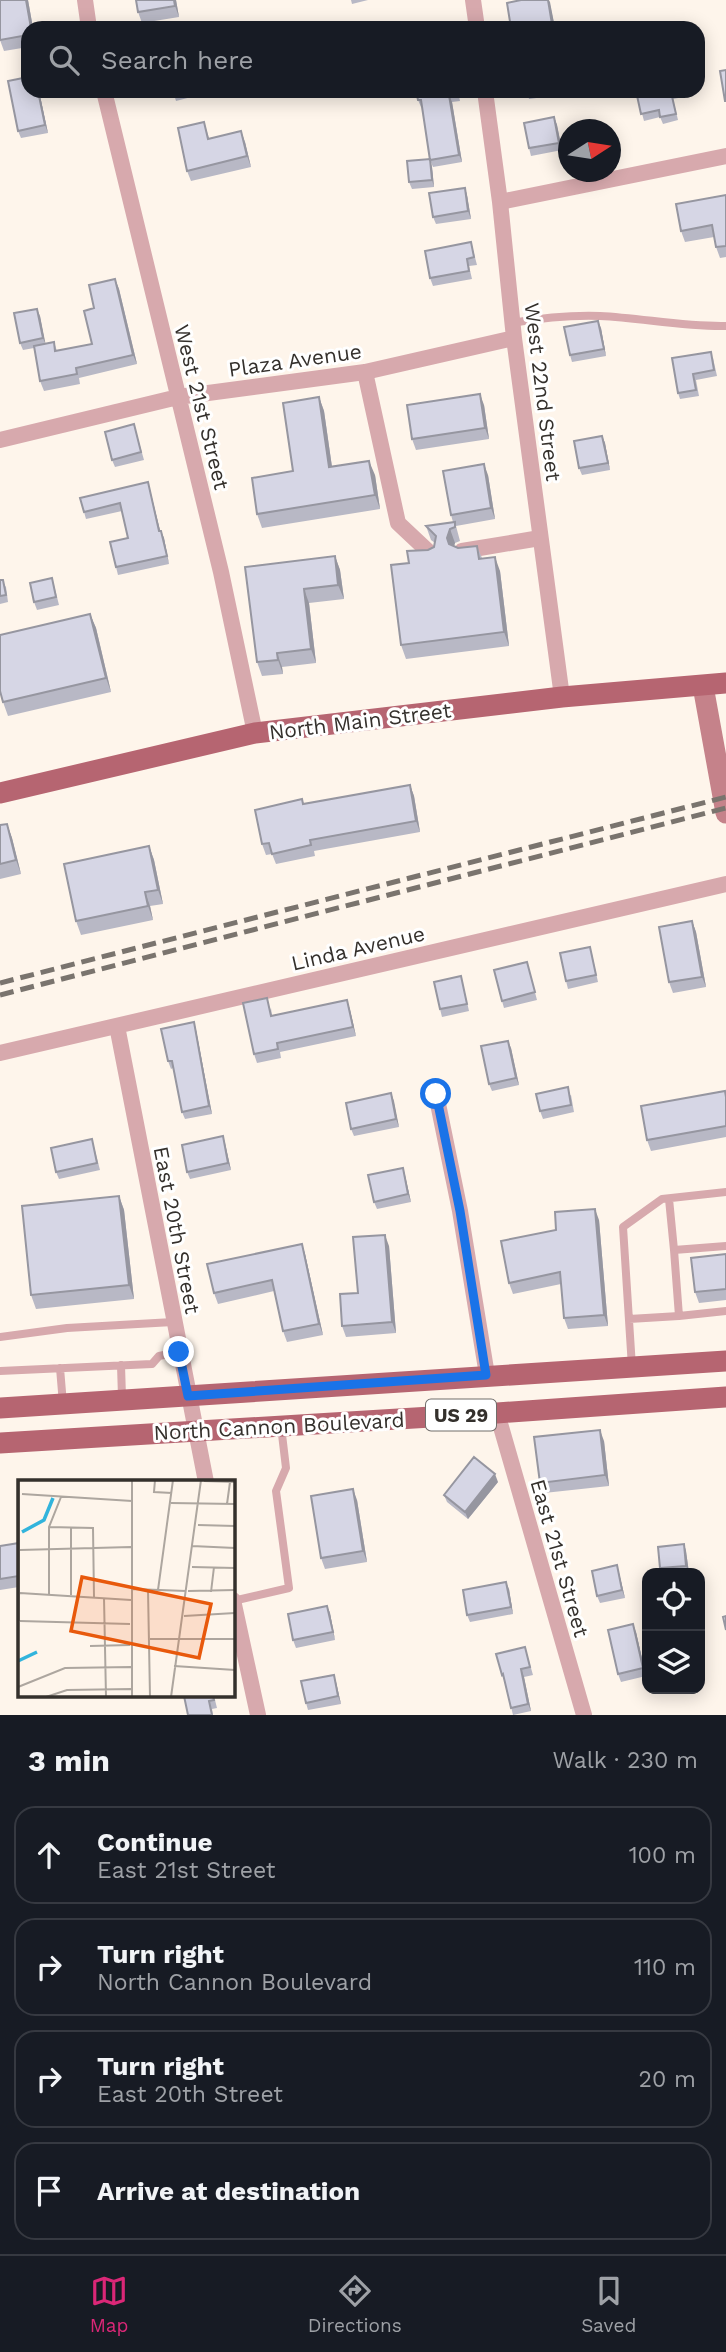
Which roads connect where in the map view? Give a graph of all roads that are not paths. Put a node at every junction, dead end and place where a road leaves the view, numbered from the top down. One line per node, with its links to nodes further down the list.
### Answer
1 (85, 0): 3 (street)
2 (473, 0): 4 (street)
3 (88, 21)
4 (476, 21)
5 (106, 98): 12 (street, West 21st Street)
6 (486, 98): 8 (street, West 22nd Street)
7 (726, 156): 8 (street)
8 (500, 202): 10 (street, West 22nd Street)
9 (726, 326): 10 (lane)
10 (513, 330): 11 (street, Plaza Avenue); 14 (street, West 22nd Street)
11 (365, 372): 12 (street, Plaza Avenue); 16 (street)
12 (178, 397): 13 (street, Plaza Avenue); 20 (street, West 21st Street)
13 (0, 440)
14 (540, 538): 15 (street); 19 (street, West 22nd Street)
15 (462, 551)
16 (431, 554)
17 (726, 684): 18 (main road, North Main Street)
18 (703, 686): 19 (main road, North Main Street); 22 (main road)
19 (562, 697): 20 (main road, North Main Street)
20 (255, 733): 21 (main road, North Main Street)
21 (0, 793)
22 (726, 813)
23 (726, 884): 24 (street, Linda Avenue)
24 (117, 1026): 25 (street, Linda Avenue); 34 (street, East 20th Street)
25 (0, 1053)
26 (436, 1094): 42 (street)
27 (726, 1192): 28 (lane)
28 (669, 1199): 30 (lane); 33 (lane)
29 (726, 1245): 30 (lane)
30 (674, 1250): 32 (lane)
31 (726, 1311): 32 (lane)
32 (680, 1316): 33 (lane)
33 (629, 1319): 39 (lane)
34 (173, 1322): 35 (lane); 36 (street, East 20th Street)
35 (0, 1337)
36 (179, 1352): 38 (lane); 43 (street, East 20th Street)
37 (726, 1361): 39 (main road, North Cannon Boulevard / US 29)
38 (121, 1365): 40 (lane); 45 (lane)
39 (632, 1367): 42 (main road, North Cannon Boulevard / US 29)
40 (60, 1368): 41 (lane); 46 (lane)
41 (0, 1371)
42 (486, 1375): 43 (main road, North Cannon Boulevard / US 29)
43 (188, 1396): 45 (main road, North Cannon Boulevard / US 29); 50 (street, East 20th Street)
44 (726, 1396): 48 (main road, North Cannon Boulevard / US 29)
45 (122, 1400): 46 (main road, North Cannon Boulevard / US 29)
46 (63, 1404): 47 (main road, North Cannon Boulevard / US 29)
47 (0, 1408)
48 (496, 1413): 49 (main road, North Cannon Boulevard / US 29); 56 (street, East 21st Street)
49 (281, 1426): 50 (main road, North Cannon Boulevard / US 29); 53 (lane)
50 (195, 1431): 51 (main road, North Cannon Boulevard / US 29); 52 (street, East 20th Street)
51 (0, 1443)
52 (206, 1480)
53 (234, 1601)
54 (234, 1606): 55 (street)
55 (258, 1715)
56 (584, 1715)

